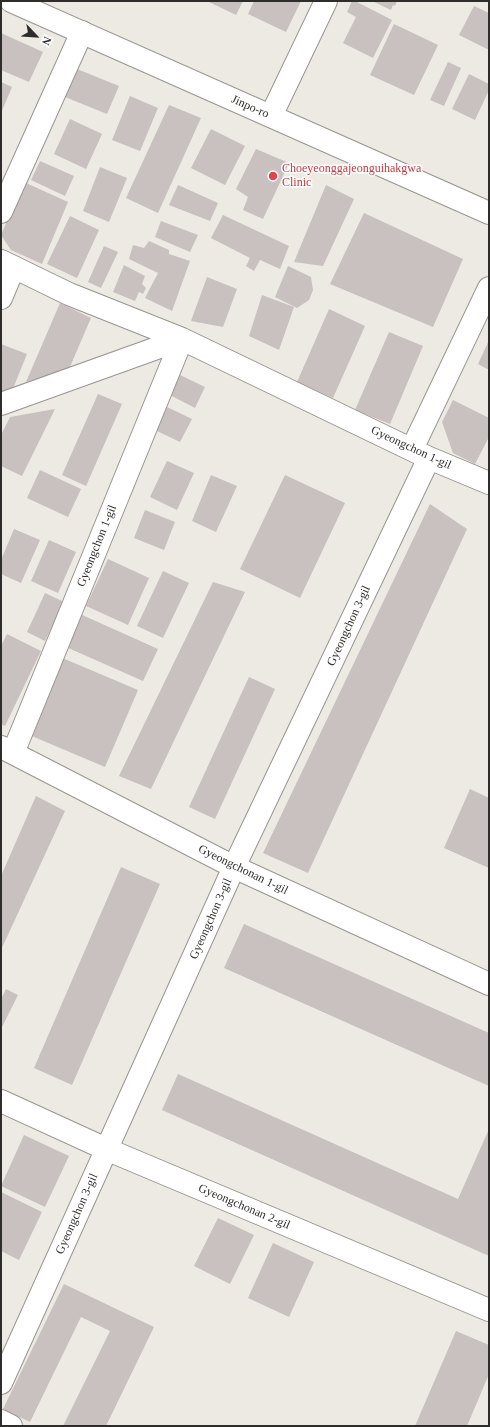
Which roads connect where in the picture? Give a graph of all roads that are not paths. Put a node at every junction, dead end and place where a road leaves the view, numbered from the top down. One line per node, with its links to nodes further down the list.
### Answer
1 (11, 1): 3 (street, Jinpo-ro)
2 (326, 1): 4 (street)
3 (82, 32): 4 (street, Jinpo-ro); 5 (street)
4 (271, 116): 6 (street, Jinpo-ro)
5 (1, 212)
6 (489, 213)
7 (8, 264): 9 (street); 10 (street, Gyeongchon 1-gil)
8 (489, 288): 12 (street, Gyeongchon 3-gil)
9 (1, 298)
10 (182, 339): 11 (street); 12 (street, Gyeongchon 1-gil); 14 (street, Gyeongchon 1-gil)
11 (1, 404)
12 (421, 453): 13 (street, Gyeongchon 1-gil); 15 (street, Gyeongchon 3-gil)
13 (489, 483)
14 (7, 750): 15 (street, Gyeongchonan 1-gil)
15 (234, 867): 16 (street, Gyeongchonan 1-gil); 18 (street, Gyeongchon 3-gil)
16 (489, 984)
17 (1, 1101): 18 (street, Gyeongchonan 2-gil)
18 (106, 1149): 19 (street, Gyeongchonan 2-gil); 20 (street, Gyeongchon 3-gil)
19 (489, 1310)
20 (1, 1384)
21 (1, 1422): 22 (street)
22 (11, 1426)

